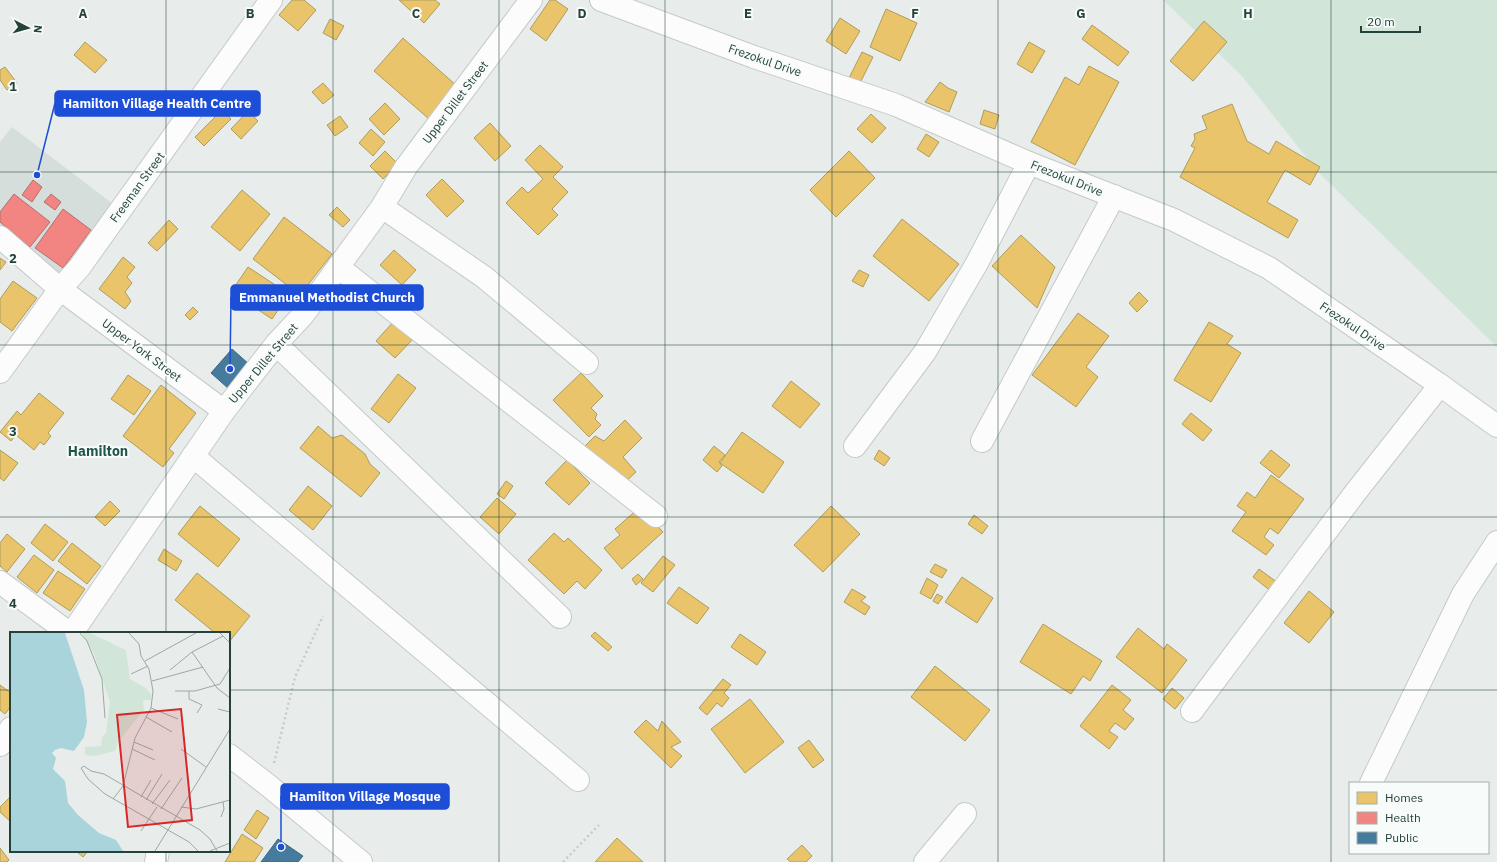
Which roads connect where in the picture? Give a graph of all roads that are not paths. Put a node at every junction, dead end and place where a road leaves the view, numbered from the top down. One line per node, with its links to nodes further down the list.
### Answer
1 (272, 0): 9 (street, Freeman Street)
2 (531, 0): 6 (street, Upper Dillet Street)
3 (601, 0): 4 (street, Frezokul Drive)
4 (1029, 163): 5 (street, Frezokul Drive); 17 (street)
5 (1114, 196): 13 (street, Frezokul Drive); 16 (street)
6 (382, 207): 8 (street, Upper Dillet Street); 11 (street)
7 (0, 237): 9 (street, Upper York Street)
8 (338, 267): 10 (street, Upper Dillet Street); 19 (street)
9 (60, 289): 12 (street, Freeman Street); 14 (street, Upper York Street)
10 (276, 344): 14 (street, Upper Dillet Street); 22 (street)
11 (587, 363)
12 (0, 372)
13 (1440, 385): 15 (street, Frezokul Drive); 25 (street)
14 (224, 411): 18 (street, Upper Dillet Street)
15 (1497, 426)
16 (982, 441)
17 (855, 446)
18 (193, 456): 24 (street, Upper Dillet Street); 29 (street)
19 (656, 516)
20 (1497, 542): 30 (street)
21 (0, 582): 23 (street)
22 (560, 617)
23 (68, 632)
24 (73, 632)
25 (1192, 712)
26 (10, 729): 27 (street)
27 (0, 744)
28 (230, 756): 34 (street)
29 (578, 780)
30 (1371, 782)
31 (965, 814): 35 (street)
32 (158, 852): 33 (street)
33 (156, 862)
34 (361, 862)
35 (925, 862)

